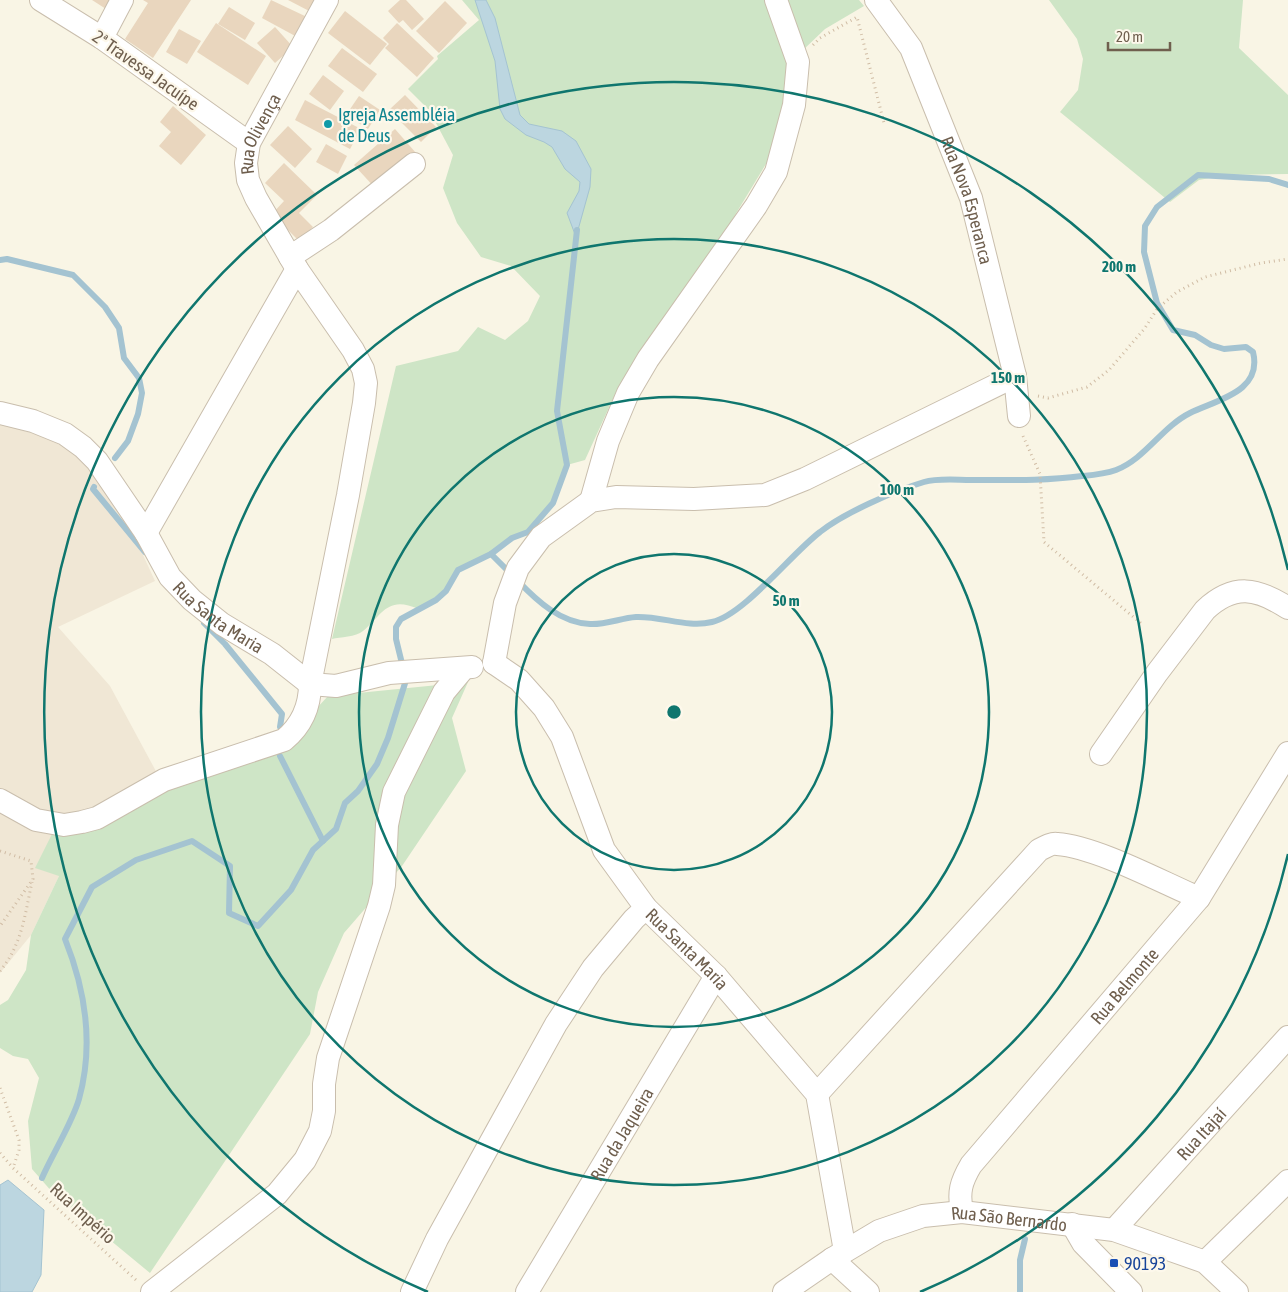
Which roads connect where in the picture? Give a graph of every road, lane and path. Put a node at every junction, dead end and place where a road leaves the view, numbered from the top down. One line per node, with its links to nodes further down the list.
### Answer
1 (41, 0): 6 (street, 2ª Travessa Jacuípe)
2 (122, 0): 6 (street)
3 (327, 0): 9 (street, Rua Olivença)
4 (776, 0): 7 (street)
5 (876, 0): 13 (street, Rua Nova Esperanca)
6 (102, 38): 9 (street, 2ª Travessa Jacuípe)
7 (798, 62): 8 (path); 16 (street)
8 (884, 123)
9 (249, 143): 12 (street, Rua Olivença)
10 (414, 164): 12 (street)
11 (1288, 259): 13 (path)
12 (294, 263): 17 (street); 22 (street, Rua Olivença)
13 (1016, 383): 15 (street, Rua Nova Esperanca); 16 (street)
14 (0, 413): 17 (street, Rua Santa Maria)
15 (1019, 416): 19 (path)
16 (591, 501): 20 (street)
17 (146, 533): 22 (street, Rua Santa Maria)
18 (1288, 608): 23 (street)
19 (1143, 625)
20 (494, 663): 21 (street); 29 (street, Rua Santa Maria)
21 (464, 668): 22 (street); 44 (street)
22 (310, 684): 25 (street, Rua Olivença)
23 (1101, 754)
24 (1288, 754): 28 (street, Rua Belmonte)
25 (0, 800)
26 (0, 851): 27 (path)
27 (33, 879): 30 (path); 31 (path)
28 (1199, 898): 35 (street); 39 (street, Rua Belmonte)
29 (646, 908): 32 (street, Rua Santa Maria); 45 (street)
30 (0, 926)
31 (0, 971)
32 (716, 976): 35 (street, Rua Santa Maria); 46 (street, Rua da Jaqueira)
33 (1288, 1037): 41 (street, Rua Itajaí)
34 (0, 1088): 37 (path)
35 (816, 1094): 42 (street, Rua Santa Maria)
36 (0, 1153): 37 (path, Rua Império)
37 (13, 1168): 44 (path, Rua Império)
38 (1288, 1181): 43 (street)
39 (962, 1212): 40 (street, Rua São Bernardo); 42 (street, Rua São Bernardo)
40 (1072, 1224): 41 (street, Rua São Bernardo); 49 (street)
41 (1114, 1230): 43 (street, Rua São Bernardo)
42 (839, 1255): 47 (street, Rua São Bernardo); 48 (street)
43 (1205, 1262): 50 (street, Rua São Bernardo)
44 (147, 1289)
45 (412, 1292)
46 (527, 1292)
47 (784, 1292)
48 (868, 1292)
49 (1131, 1292)
50 (1237, 1292)

